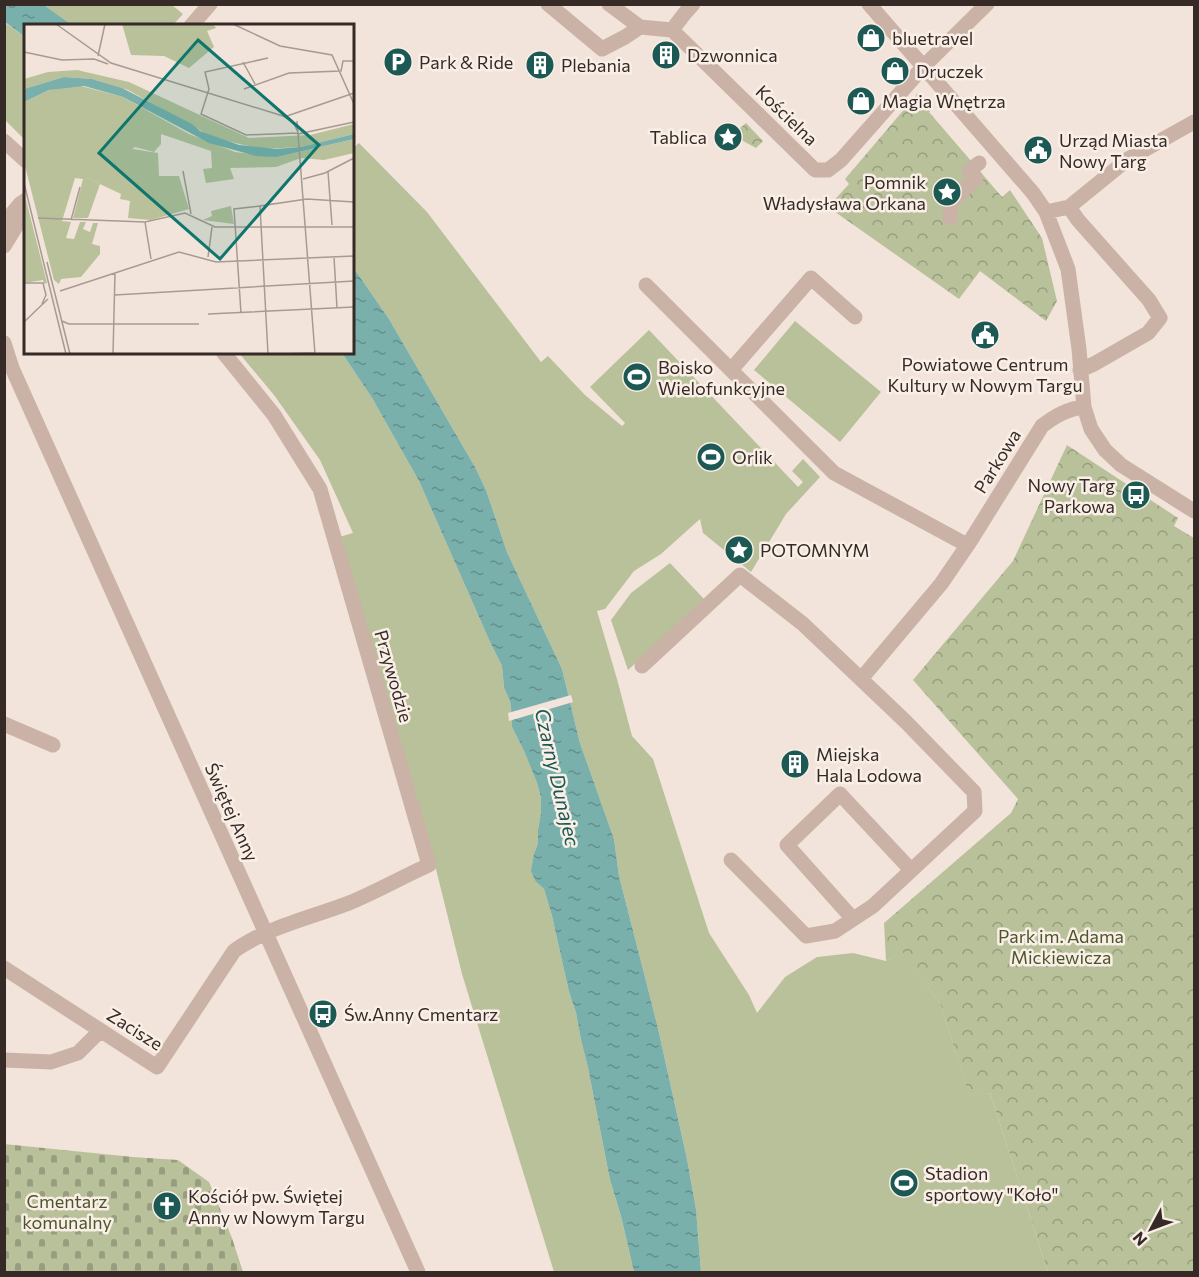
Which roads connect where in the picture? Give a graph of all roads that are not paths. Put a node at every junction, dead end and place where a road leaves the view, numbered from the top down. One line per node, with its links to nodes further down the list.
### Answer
1 (210, 4): 7 (street)
2 (548, 4): 8 (street)
3 (609, 4): 8 (street)
4 (869, 4): 10 (street)
5 (987, 4): 10 (street, Kościelna)
6 (689, 9): 9 (street)
7 (193, 24)
8 (640, 27): 9 (street)
9 (672, 30): 10 (street, Kościelna)
10 (924, 66): 17 (street)
11 (1194, 122): 16 (street)
12 (4, 141): 13 (street)
13 (24, 159)
14 (979, 163): 19 (street)
15 (24, 201): 20 (street)
16 (1069, 207): 17 (street); 28 (street)
17 (1046, 212): 28 (street)
18 (24, 213): 21 (street)
19 (950, 218)
20 (4, 223)
21 (4, 246)
22 (646, 285): 27 (street)
23 (855, 317): 27 (street)
24 (4, 343): 26 (street, Świętej Anny)
25 (225, 354): 39 (street, Przywodzie)
26 (8, 363): 39 (street, Świętej Anny)
27 (731, 370): 31 (street)
28 (1080, 370): 29 (street)
29 (1084, 407): 30 (street); 31 (street, Parkowa)
30 (1194, 511)
31 (967, 545): 33 (street, Parkowa)
32 (642, 666): 33 (street)
33 (861, 679): 37 (street)
34 (4, 724): 35 (street)
35 (53, 745)
36 (731, 860): 38 (street)
37 (911, 870): 38 (street); 38 (street)
38 (853, 919)
39 (266, 933): 41 (street, Zacisze); 43 (street, Świętej Anny)
40 (4, 968): 41 (street, Zacisze)
41 (100, 1031): 42 (street)
42 (4, 1060)
43 (418, 1272)

